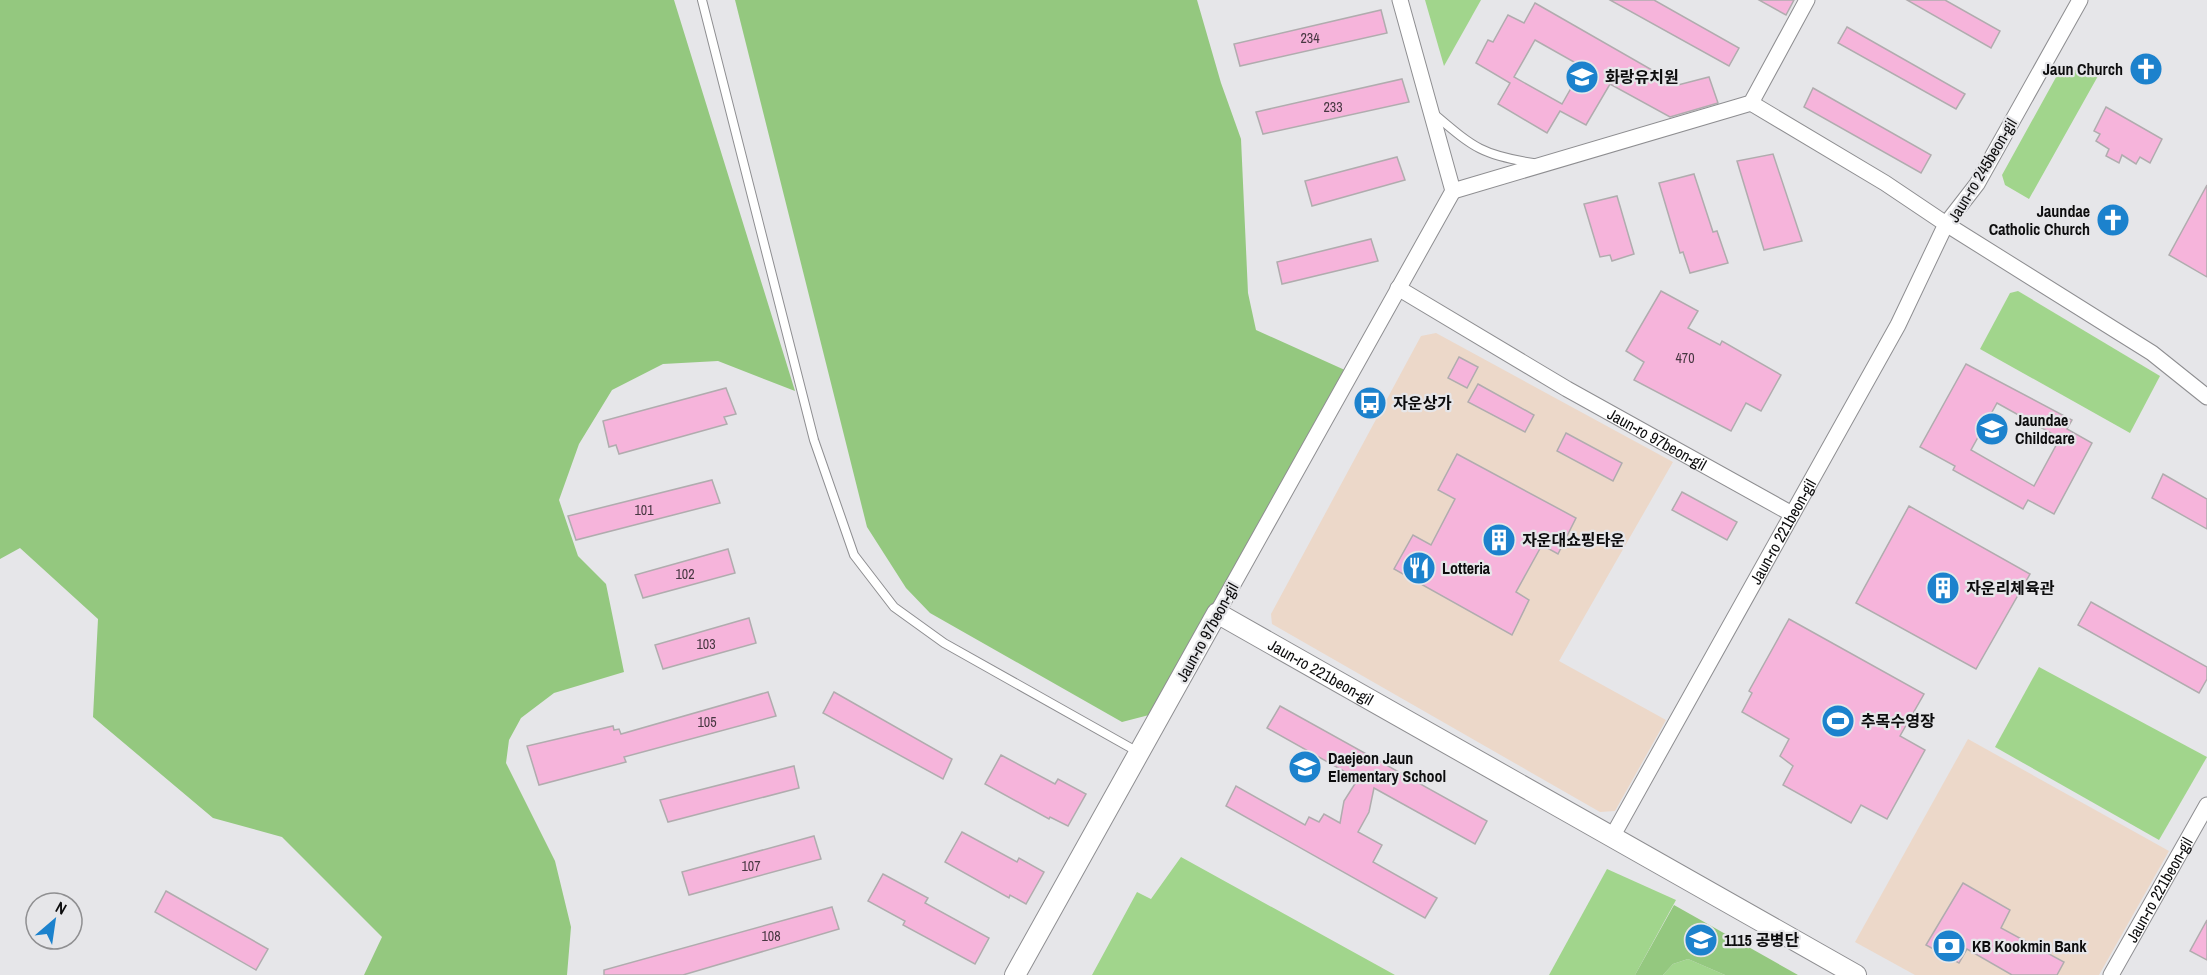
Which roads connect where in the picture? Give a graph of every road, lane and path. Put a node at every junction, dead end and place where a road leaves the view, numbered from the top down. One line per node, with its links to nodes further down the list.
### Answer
1 (702, 0): 14 (lane)
2 (1400, 0): 6 (street)
3 (1808, 0): 5 (street)
4 (2080, 0): 9 (street, Jaun-ro 245beon-gil)
5 (1751, 103): 7 (street); 9 (street)
6 (1431, 112): 7 (lane); 8 (street)
7 (1546, 165): 8 (street)
8 (1453, 191): 10 (street, Jaun-ro 97beon-gil)
9 (1946, 224): 11 (street, Jaun-ro 245beon-gil); 12 (street, Jaun-ro 221beon-gil)
10 (1398, 288): 12 (street, Jaun-ro 97beon-gil); 13 (street, Jaun-ro 97beon-gil)
11 (2207, 397)
12 (1792, 514): 16 (street, Jaun-ro 221beon-gil)
13 (1217, 613): 14 (street, Jaun-ro 97beon-gil); 16 (street, Jaun-ro 221beon-gil)
14 (1139, 752): 17 (street, Jaun-ro 97beon-gil)
15 (2207, 805): 19 (street, Jaun-ro 221beon-gil)
16 (1612, 837): 18 (street, Jaun-ro 221beon-gil)
17 (1015, 975)
18 (1856, 975)
19 (2111, 975)

